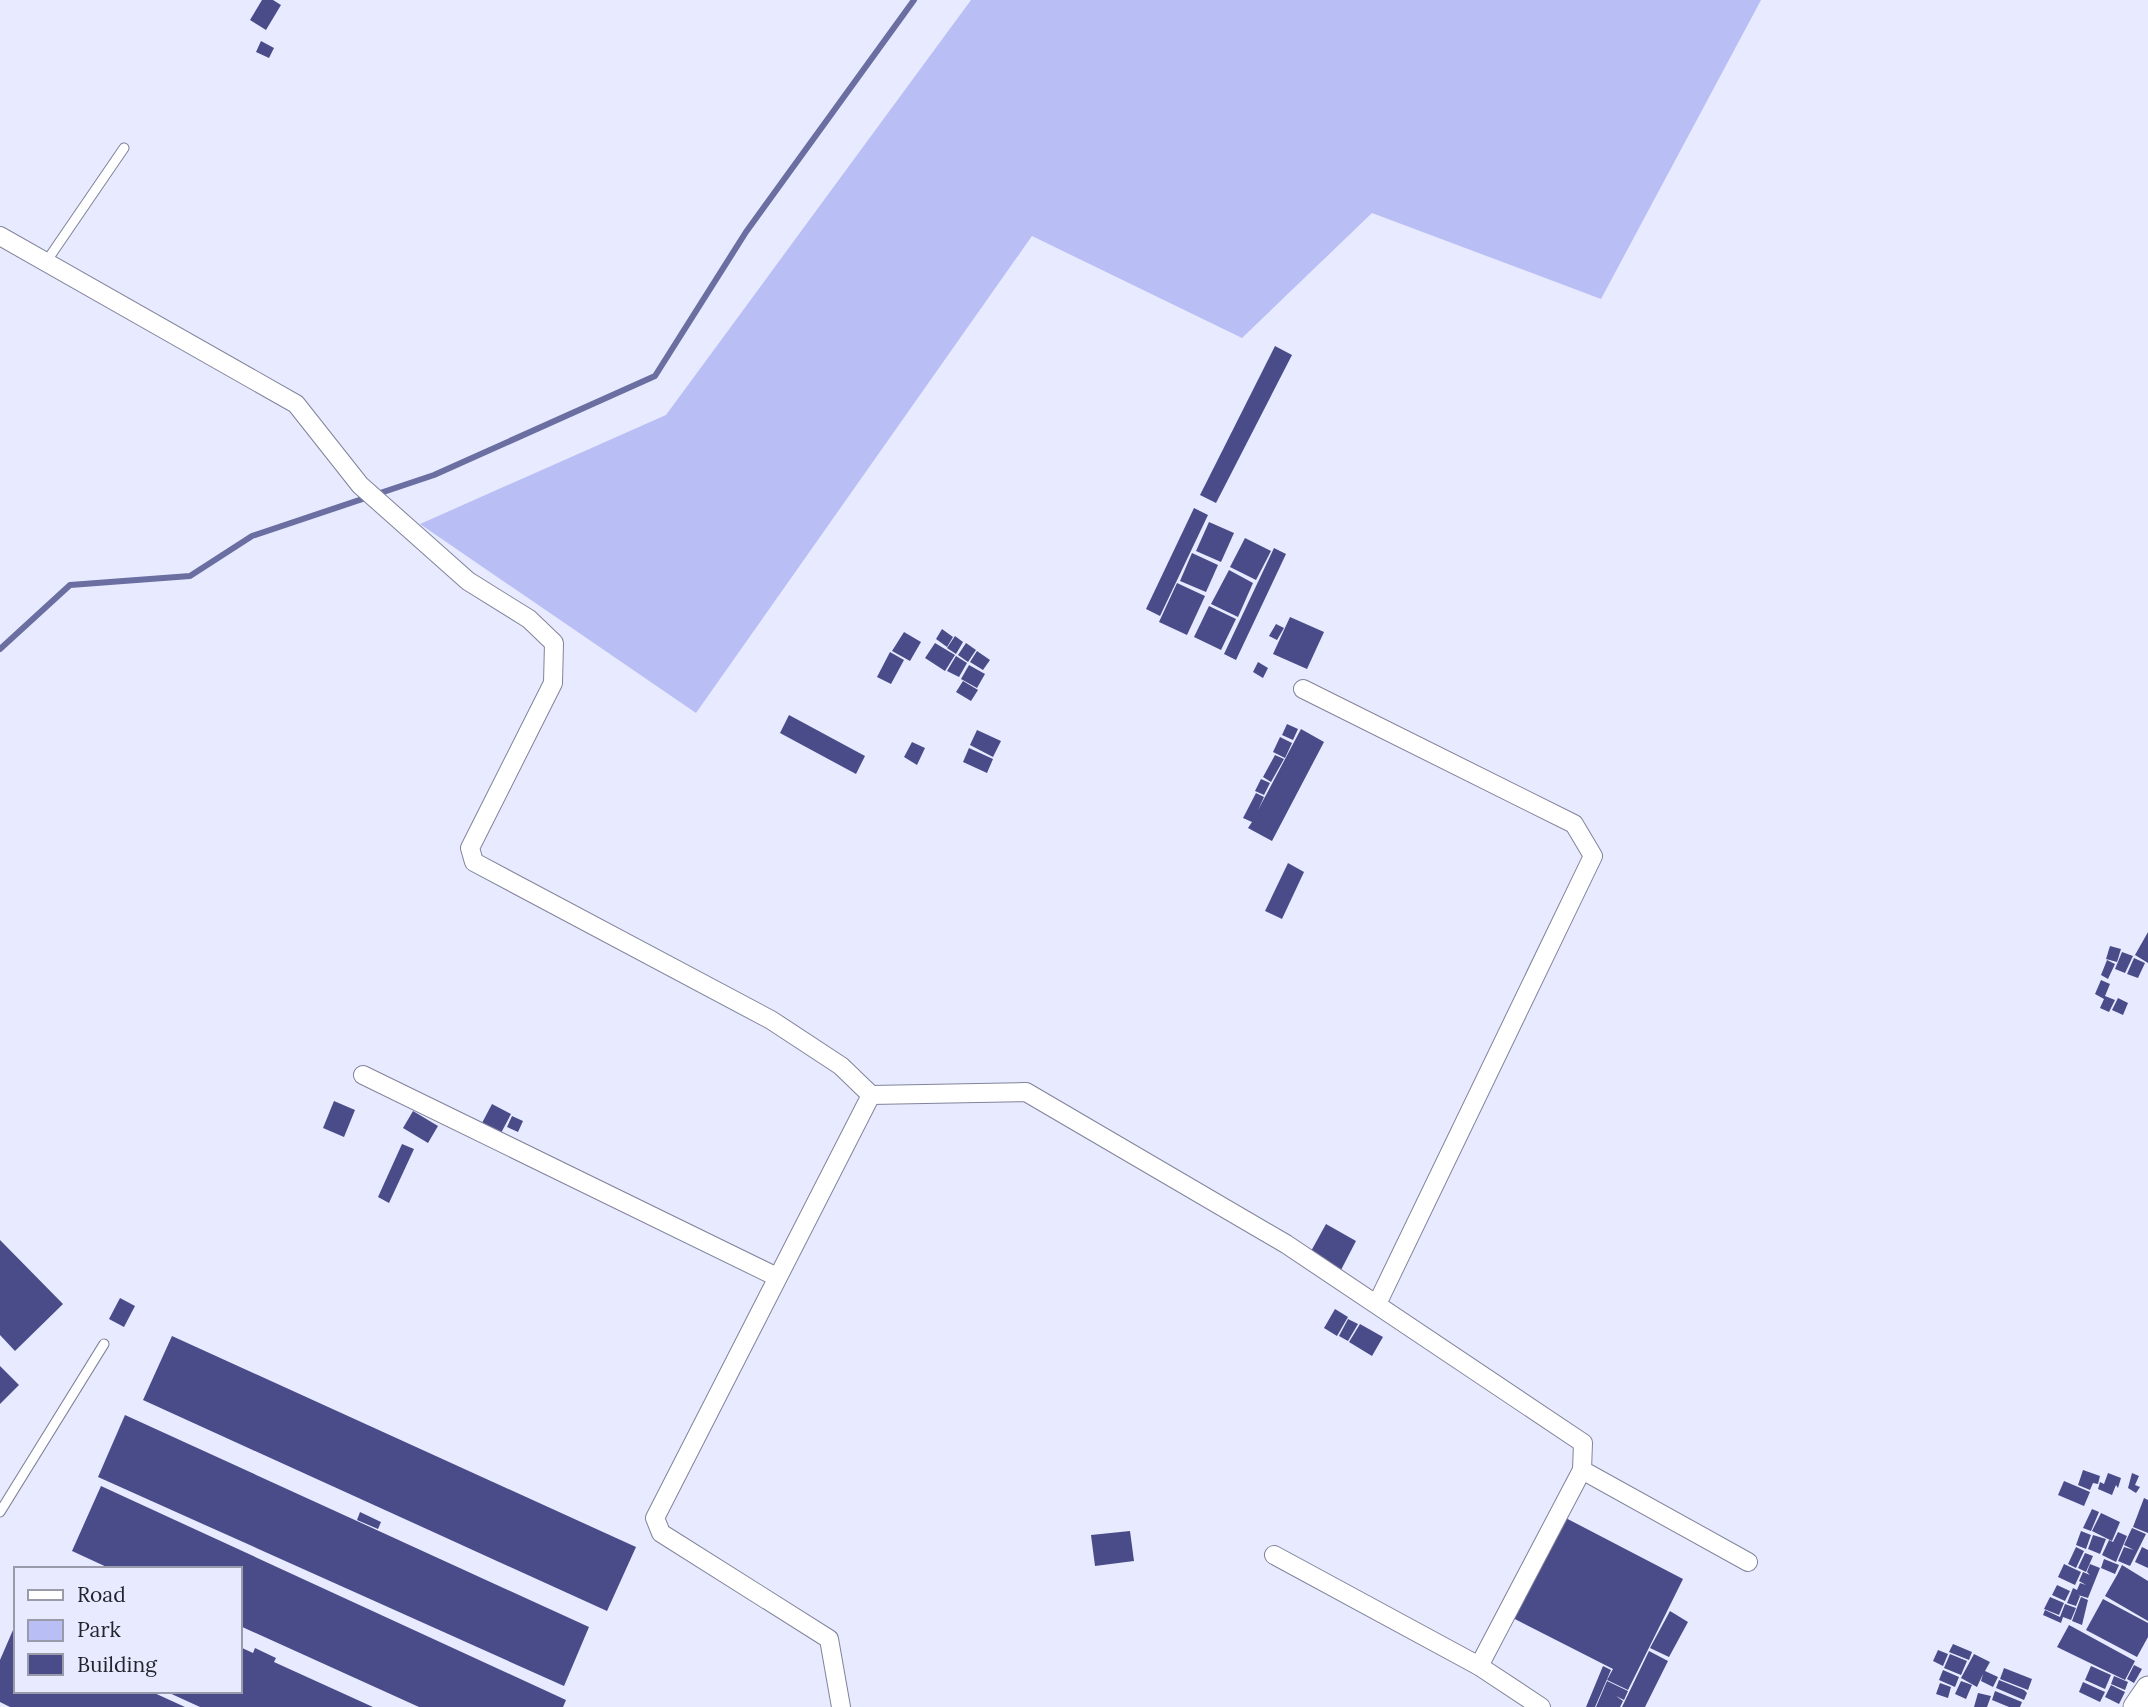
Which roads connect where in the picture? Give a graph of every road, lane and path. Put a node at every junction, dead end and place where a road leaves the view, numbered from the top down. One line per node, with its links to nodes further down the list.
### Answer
1 (124, 148): 3 (lane)
2 (0, 236): 3 (street)
3 (46, 263): 6 (street)
4 (1303, 689): 8 (street)
5 (363, 1075): 7 (street)
6 (871, 1096): 7 (street); 8 (street)
7 (777, 1277): 16 (street)
8 (1377, 1304): 10 (street)
9 (104, 1344): 11 (lane)
10 (1582, 1470): 13 (street); 14 (street)
11 (0, 1512)
12 (1274, 1555): 14 (street)
13 (1748, 1562)
14 (1479, 1666): 17 (street)
15 (2148, 1688): 18 (street)
16 (841, 1707)
17 (1541, 1707)
18 (2136, 1707)

